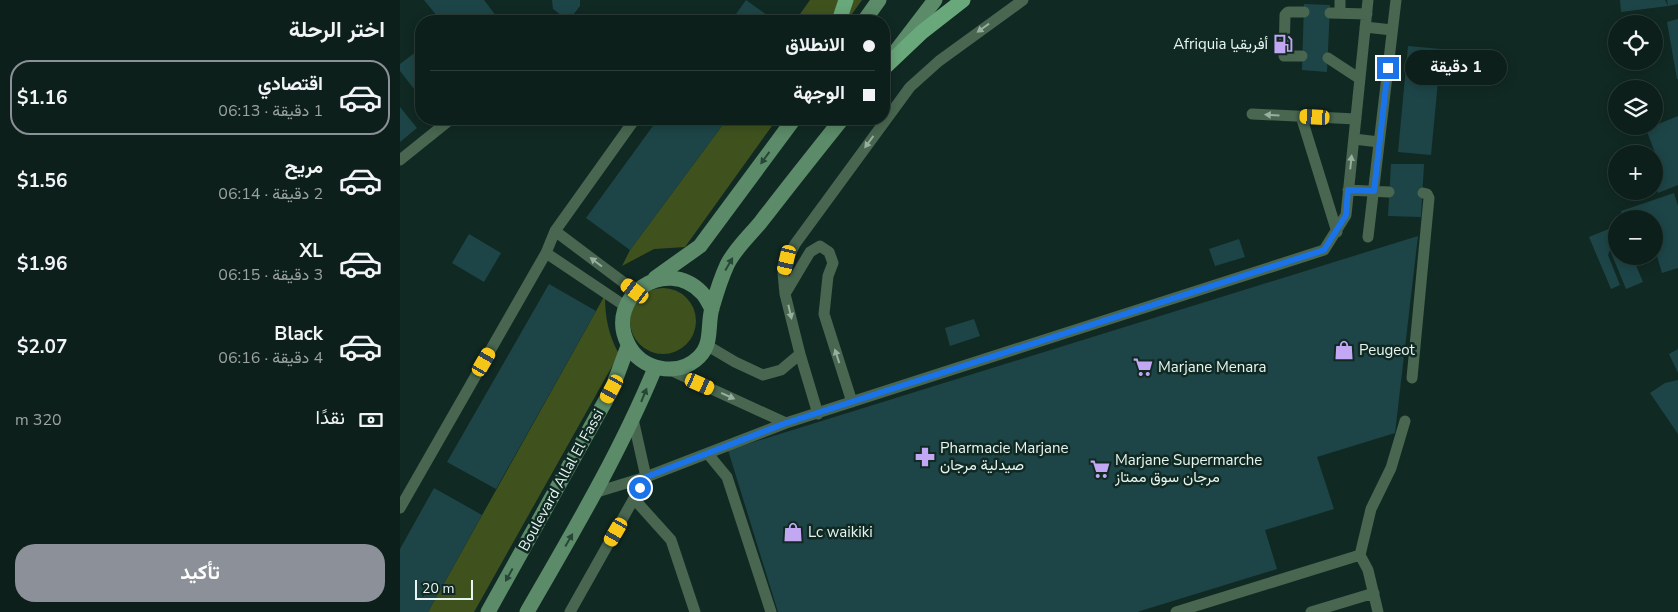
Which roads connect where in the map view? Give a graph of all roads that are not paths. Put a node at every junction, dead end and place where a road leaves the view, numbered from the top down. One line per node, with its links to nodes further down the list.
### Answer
1 (846, 0): 11 (main road)
2 (879, 0): 12 (main road)
3 (935, 0): 17 (main road)
4 (963, 0): 18 (main road)
5 (1023, 0): 21 (lane, one-way to 21)
6 (1340, 0): 10 (lane)
7 (1368, 0): 10 (lane)
8 (1396, 0): 14 (lane)
9 (1304, 12): 15 (lane)
10 (1366, 14): 13 (lane)
11 (841, 15)
12 (868, 15)
13 (1365, 28): 14 (lane); 19 (lane)
14 (1392, 30): 30 (lane)
15 (1302, 56)
16 (1328, 58): 19 (lane)
17 (890, 59)
18 (890, 61)
19 (1360, 79): 23 (lane)
20 (1252, 114): 22 (lane, one-way to 20)
21 (890, 115)
22 (1301, 116): 23 (lane); 37 (lane)
23 (1356, 119): 29 (lane)
24 (444, 125): 31 (lane)
25 (631, 125): 36 (lane)
26 (790, 125): 40 (main road, one-way to 40)
27 (837, 125): 44 (main road, one-way to 27)
28 (882, 125): 42 (lane, one-way to 42)
29 (1354, 139): 30 (lane); 32 (lane, one-way to 29)
30 (1379, 142): 33 (lane)
31 (400, 160)
32 (1348, 190): 33 (lane); 37 (lane)
33 (1374, 191): 34 (lane); 38 (lane)
34 (1390, 192)
35 (1422, 193): 49 (lane)
36 (555, 231): 39 (lane); 41 (lane, one-way to 36)
37 (1338, 232): 50 (lane)
38 (1368, 237)
39 (546, 252): 43 (lane); 59 (lane)
40 (654, 280): 41 (main road); 44 (main road)
41 (635, 291): 43 (main road)
42 (786, 294): 47 (lane, one-way to 47); 50 (lane, one-way to 42)
43 (625, 306): 45 (main road)
44 (712, 309): 46 (main road)
45 (628, 346): 48 (main road); 62 (main road, Boulevard Allal El Fassi, one-way to 62)
46 (708, 346): 47 (lane); 48 (main road)
47 (800, 354): 51 (lane)
48 (662, 369): 52 (main road, one-way to 48); 54 (lane, one-way to 54)
49 (1412, 378)
50 (852, 402): 51 (lane)
51 (818, 414): 54 (lane)
52 (633, 419): 56 (lane); 57 (main road)
53 (1405, 421): 60 (lane)
54 (786, 423): 55 (lane)
55 (708, 454): 56 (lane); 66 (lane)
56 (646, 477): 57 (lane); 58 (lane)
57 (597, 492): 63 (main road, one-way to 57)
58 (634, 500): 64 (lane); 65 (lane)
59 (400, 508)
60 (1360, 555): 61 (lane); 67 (lane)
61 (1374, 593): 68 (lane); 69 (lane)
62 (488, 612)
63 (527, 612)
64 (570, 612)
65 (695, 612)
66 (770, 612)
67 (1176, 612)
68 (1311, 612)
69 (1378, 612)

